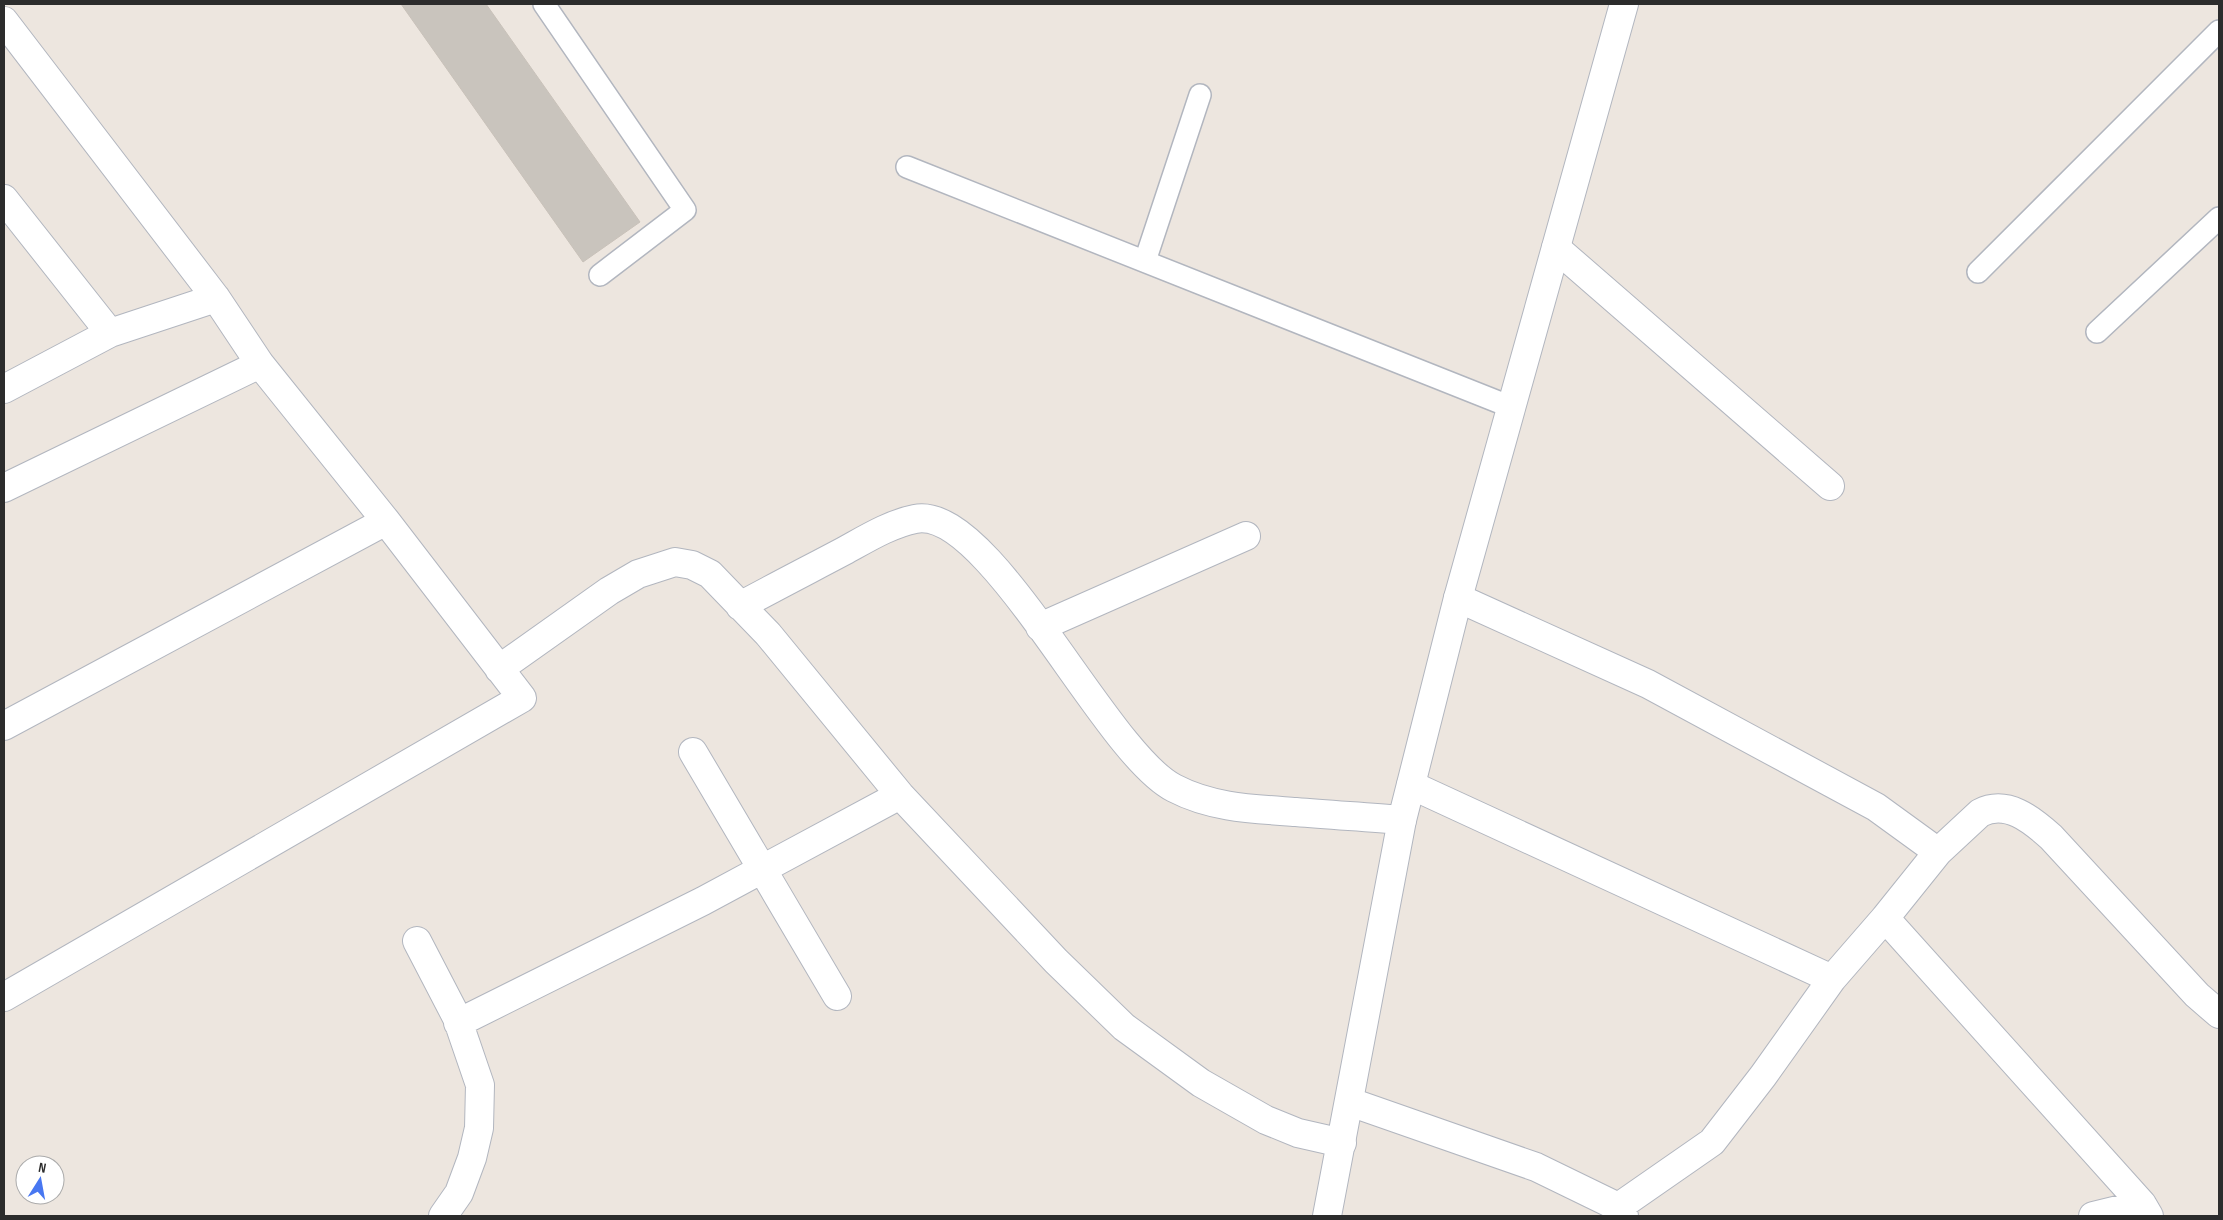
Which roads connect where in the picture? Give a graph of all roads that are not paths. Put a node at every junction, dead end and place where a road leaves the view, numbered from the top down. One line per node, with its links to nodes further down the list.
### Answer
1 (544, 4): 12 (lane)
2 (1624, 4): 9 (street)
3 (4, 21): 13 (street)
4 (2219, 31): 11 (lane)
5 (1200, 95): 10 (lane)
6 (907, 167): 10 (lane)
7 (4, 199): 15 (street)
8 (2219, 218): 14 (lane)
9 (1556, 248): 18 (street); 19 (street)
10 (1145, 261): 18 (lane)
11 (1978, 272)
12 (600, 275)
13 (216, 298): 15 (street); 16 (street)
14 (2097, 332)
15 (110, 333): 17 (street)
16 (260, 364): 20 (street); 21 (street)
17 (4, 389)
18 (1511, 407): 23 (street)
19 (1830, 486)
20 (4, 488)
21 (386, 521): 26 (street); 27 (street)
22 (1246, 536): 25 (street)
23 (1458, 598): 29 (street); 32 (street)
24 (740, 606): 25 (street); 26 (street); 30 (street)
25 (1040, 627): 31 (street)
26 (499, 669): 38 (street)
27 (4, 726)
28 (693, 752): 33 (street)
29 (1411, 785): 31 (street); 36 (street)
30 (900, 795): 33 (street); 42 (street)
31 (1402, 820): 41 (street)
32 (1938, 852): 34 (street); 39 (street)
33 (762, 868): 37 (street); 40 (street)
34 (1885, 918): 36 (street); 43 (street)
35 (417, 941): 40 (street)
36 (1832, 979): 44 (street)
37 (837, 996)
38 (4, 997)
39 (2219, 1014)
40 (458, 1023): 45 (street)
41 (1350, 1102): 42 (street); 44 (street)
42 (1342, 1143): 46 (street)
43 (2146, 1210): 47 (street)
44 (1621, 1212)
45 (443, 1216)
46 (1327, 1216)
47 (2093, 1216)

